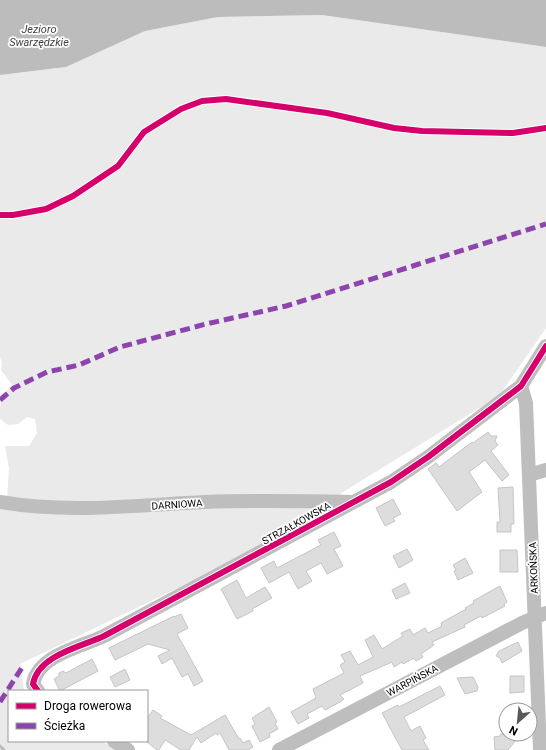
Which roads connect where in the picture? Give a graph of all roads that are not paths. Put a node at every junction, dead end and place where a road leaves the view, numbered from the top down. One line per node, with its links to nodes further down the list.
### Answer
1 (546, 346): 2 (street, STRZAŁKOWSKA)
2 (521, 386): 4 (street, ARKOŃSKA); 6 (street, STRZAŁKOWSKA)
3 (546, 470): 4 (street)
4 (529, 475): 7 (street, ARKOŃSKA)
5 (0, 502): 6 (street, DARNIOWA)
6 (354, 502): 8 (street, STRZAŁKOWSKA)
7 (541, 615): 11 (street, WARPIŃSKA); 12 (street, ARKOŃSKA)
8 (35, 688)
9 (116, 742): 10 (street)
10 (128, 750)
11 (279, 750)
12 (540, 750)

